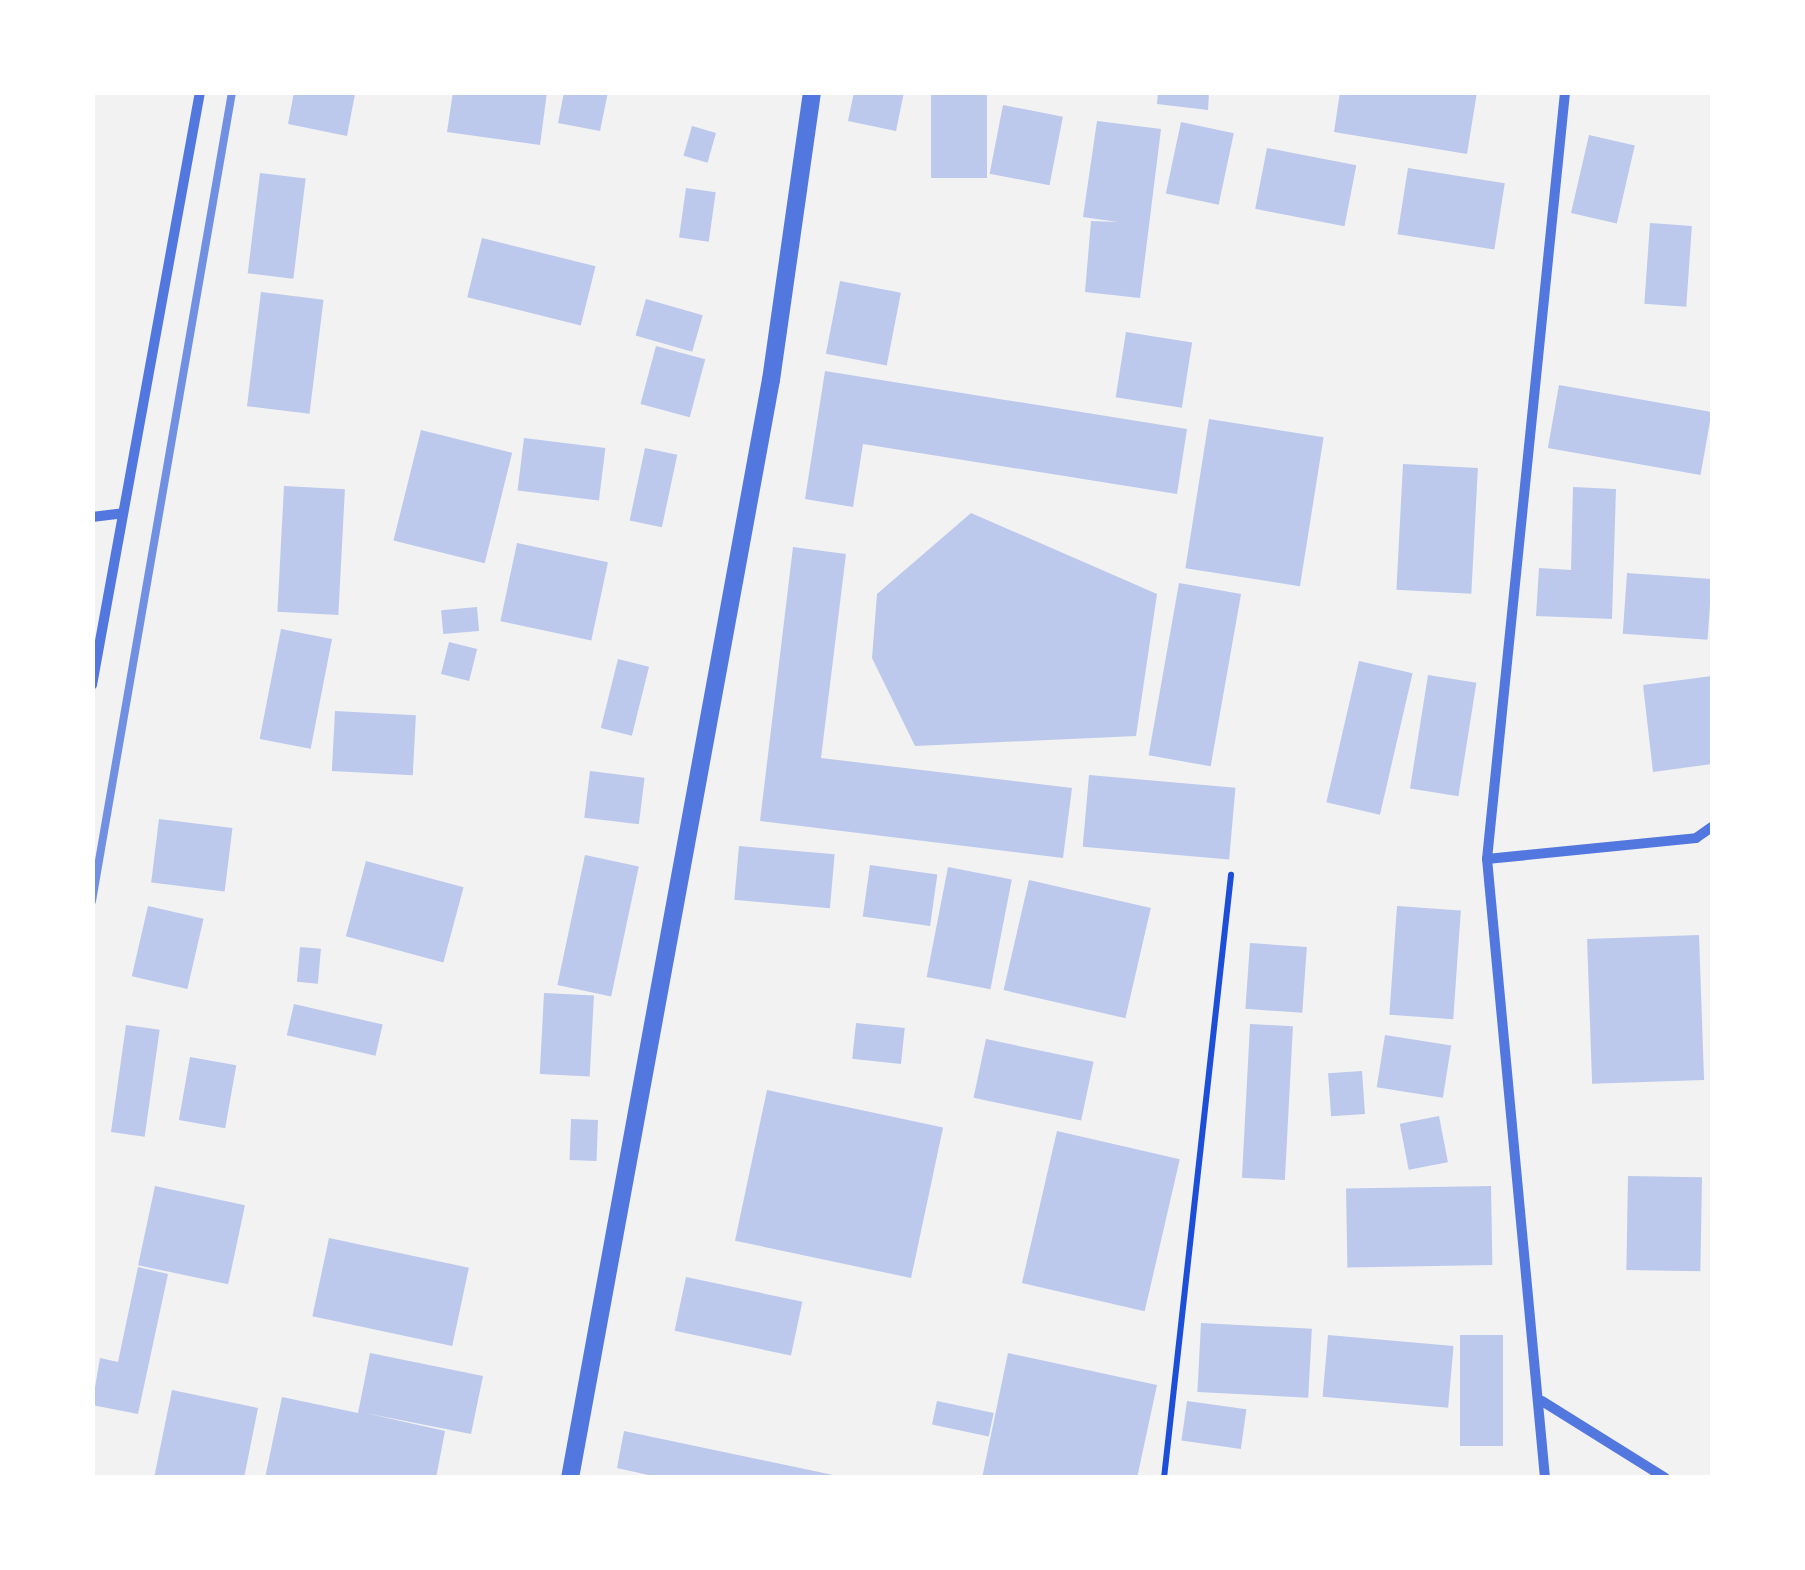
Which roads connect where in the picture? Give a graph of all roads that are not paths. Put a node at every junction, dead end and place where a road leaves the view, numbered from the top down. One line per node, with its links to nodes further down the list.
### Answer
1 (200, 92): 4 (street)
2 (812, 92): 10 (street)
3 (1565, 92): 8 (street)
4 (123, 513): 5 (street); 6 (street)
5 (92, 518)
6 (92, 684)
7 (1712, 827): 8 (street)
8 (1487, 859): 9 (street)
9 (1542, 1401): 11 (street); 12 (street)
10 (570, 1478)
11 (1545, 1478)
12 (1665, 1478)

